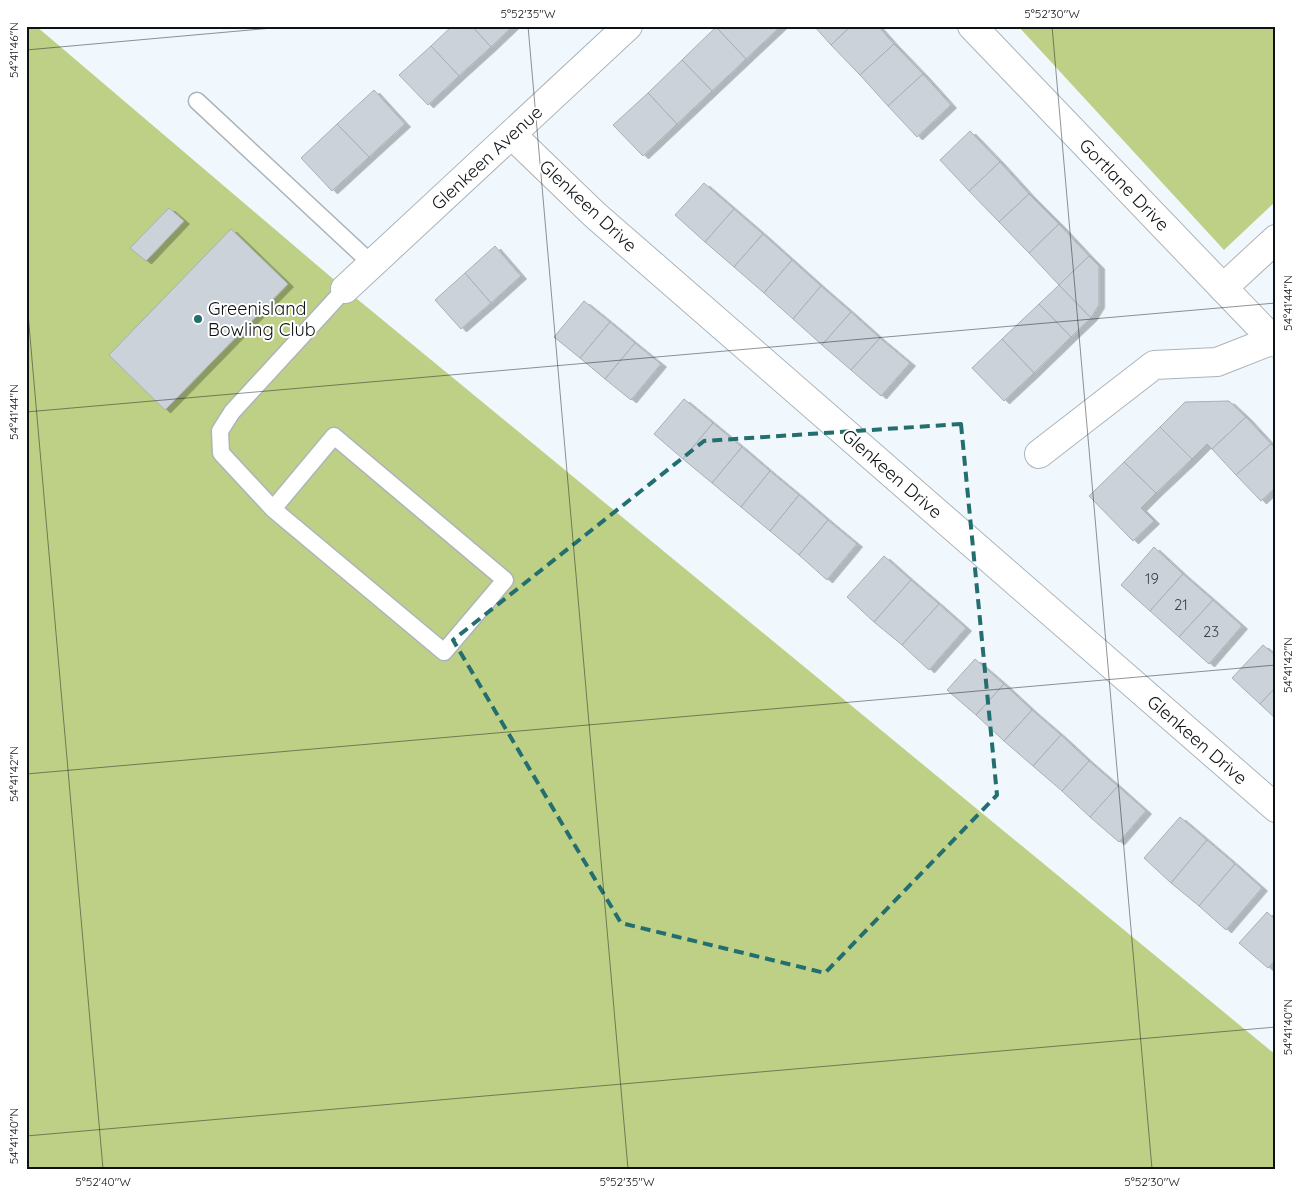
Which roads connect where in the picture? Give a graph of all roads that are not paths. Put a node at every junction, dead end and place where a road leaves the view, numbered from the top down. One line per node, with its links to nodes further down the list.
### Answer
1 (628, 26): 4 (street, Glenkeen Avenue)
2 (972, 26): 7 (street, Gortlane Drive)
3 (197, 101): 6 (lane)
4 (512, 135): 6 (street, Glenkeen Avenue); 12 (street, Glenkeen Drive)
5 (1276, 240): 7 (street)
6 (372, 265): 8 (street, Glenkeen Avenue)
7 (1223, 288): 9 (street, Gortlane Drive)
8 (345, 289): 11 (lane)
9 (1274, 341): 10 (street)
10 (1039, 454)
11 (273, 509): 11 (lane)
12 (1276, 808)

